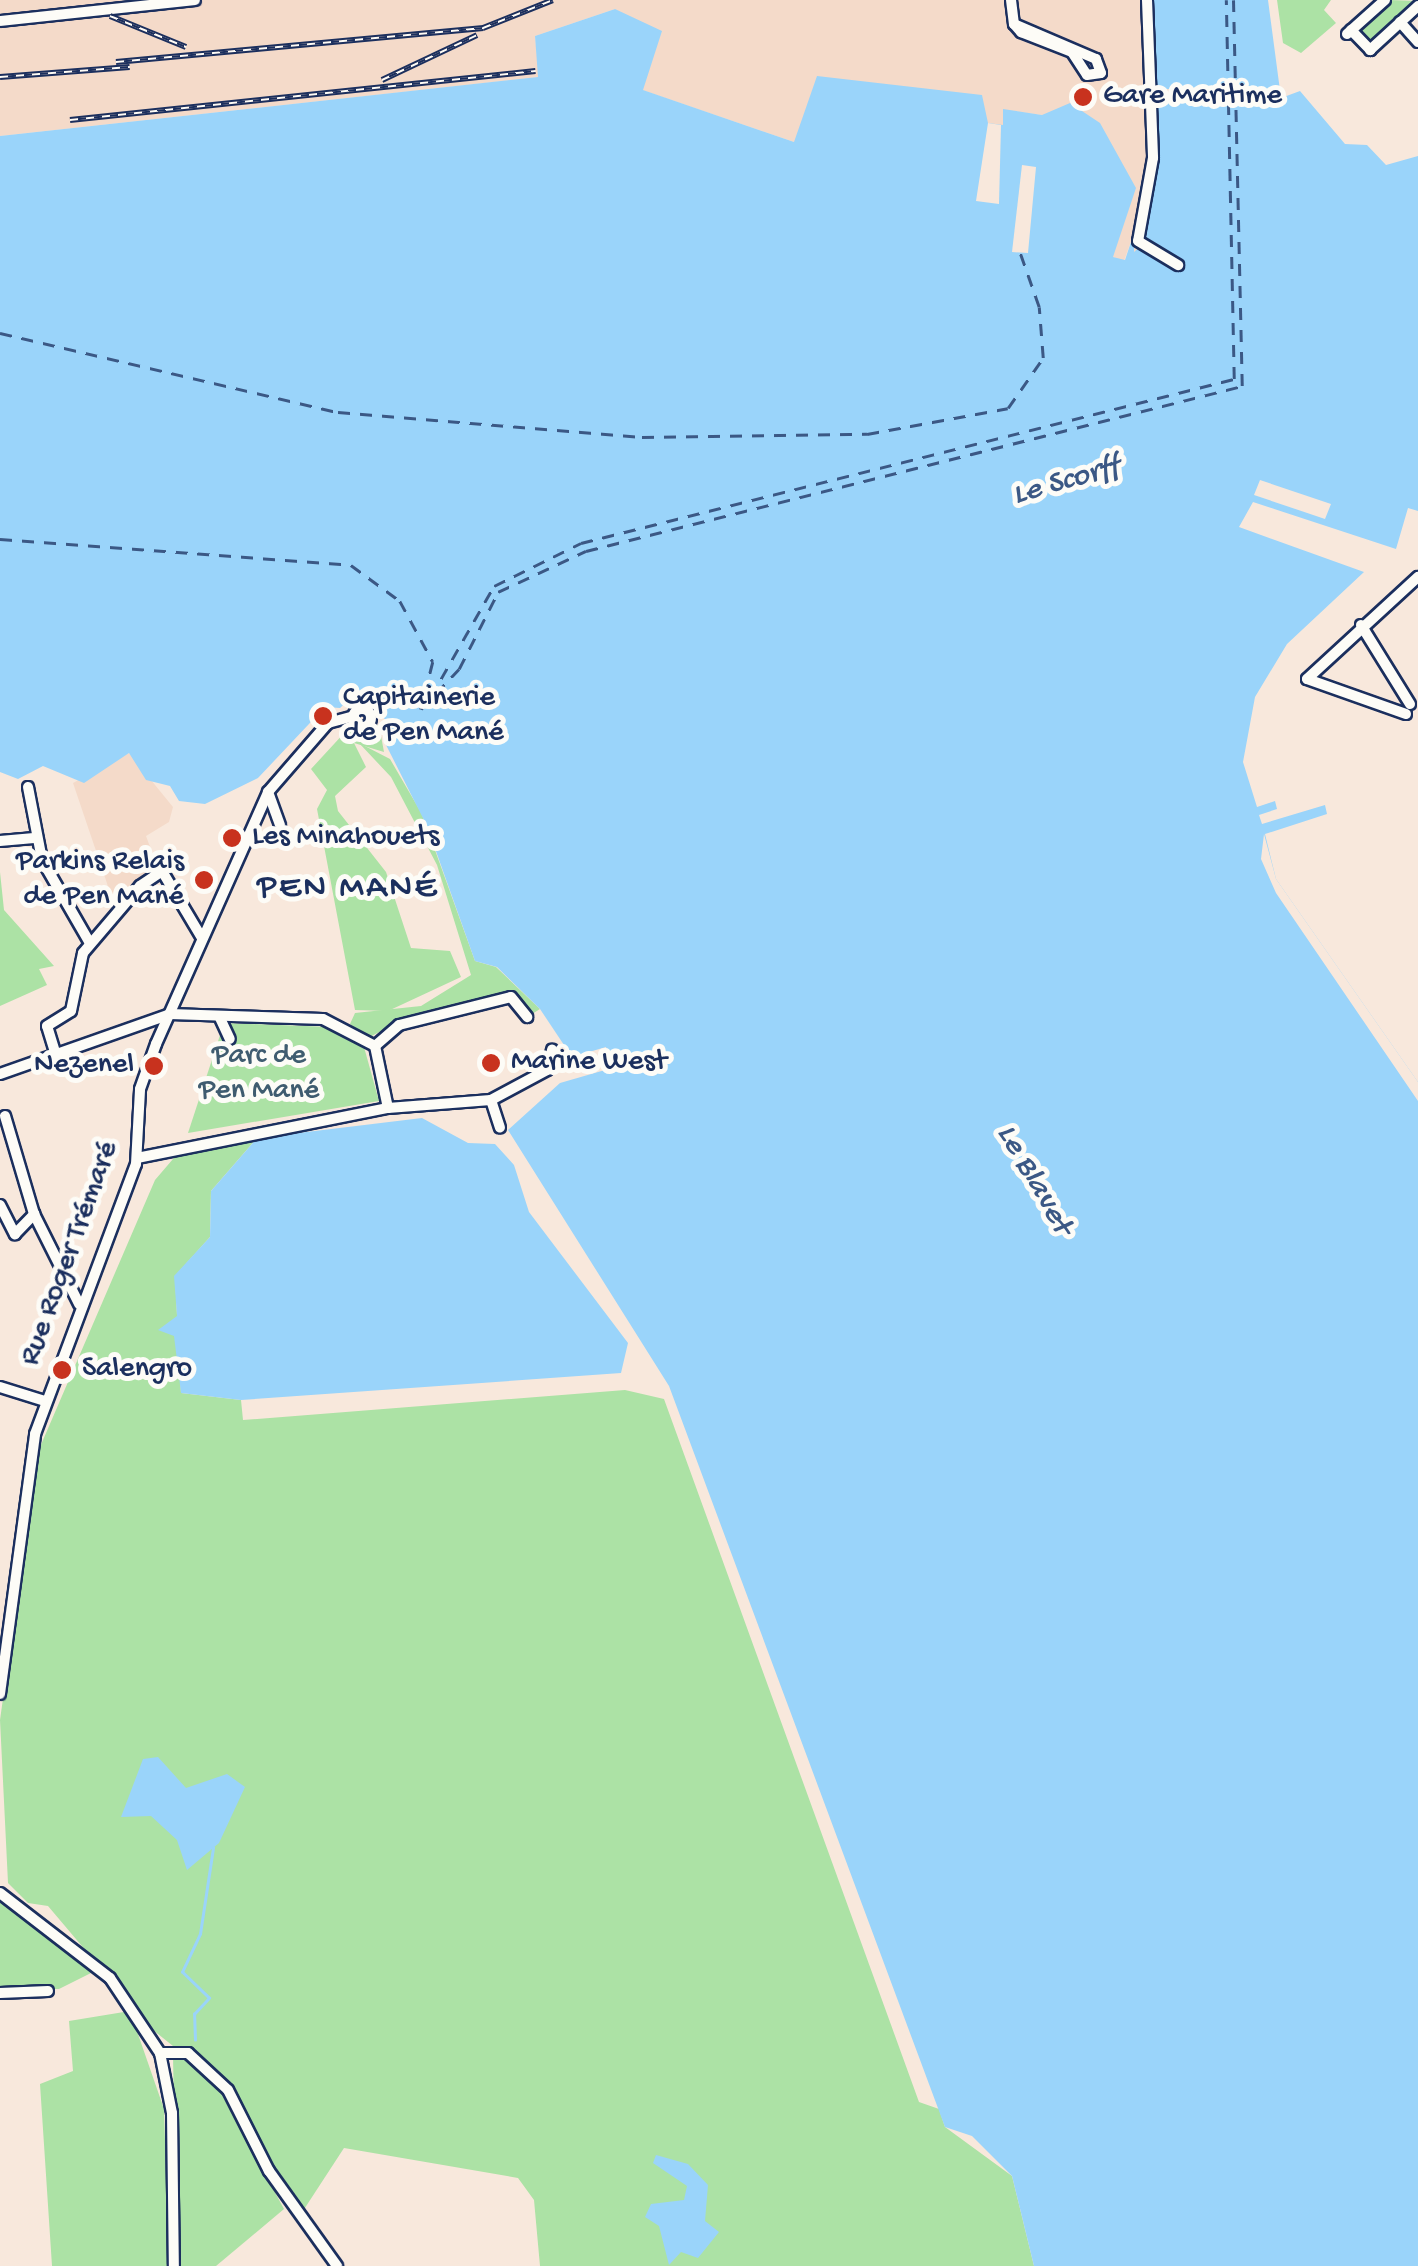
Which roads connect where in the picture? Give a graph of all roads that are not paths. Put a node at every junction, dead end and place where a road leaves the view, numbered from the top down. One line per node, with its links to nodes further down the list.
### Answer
1 (194, 0): 6 (street)
2 (1011, 0): 8 (street)
3 (1148, 0): 10 (street)
4 (1385, 0): 7 (street)
5 (1418, 6): 7 (street)
6 (0, 21)
7 (1400, 22): 9 (street)
8 (1014, 24): 8 (street)
9 (1418, 42)
10 (1178, 265)
11 (1418, 577): 12 (street)
12 (1361, 624): 12 (street)
13 (354, 716): 15 (street, Rue Roger Trémaré)
14 (28, 787): 17 (street)
15 (268, 792): 16 (street); 19 (street, Rue Roger Trémaré)
16 (280, 825)
17 (38, 838): 18 (street); 20 (street)
18 (0, 841)
19 (202, 938): 20 (street); 21 (street, Rue Roger Trémaré)
20 (90, 943): 27 (street)
21 (170, 1014): 22 (street); 27 (street); 33 (street, Rue Roger Trémaré)
22 (220, 1018): 24 (street); 25 (street)
23 (528, 1018): 25 (street)
24 (230, 1038)
25 (375, 1046): 30 (street)
26 (552, 1050): 29 (street)
27 (55, 1052): 28 (street)
28 (0, 1074)
29 (491, 1100): 30 (street); 32 (street)
30 (388, 1108): 33 (street)
31 (5, 1116): 35 (street)
32 (500, 1128)
33 (137, 1158): 36 (street, Rue Roger Trémaré)
34 (0, 1205): 35 (street)
35 (34, 1214): 36 (street)
36 (80, 1306): 38 (street, Rue Roger Trémaré)
37 (0, 1388): 38 (street)
38 (45, 1400): 39 (street, Rue Roger Trémaré)
39 (0, 1694)
40 (0, 1879): 41 (street)
41 (5, 1894): 44 (street)
42 (48, 1991): 43 (street)
43 (0, 1993)
44 (160, 2052): 45 (street); 46 (street)
45 (174, 2266)
46 (338, 2266)

